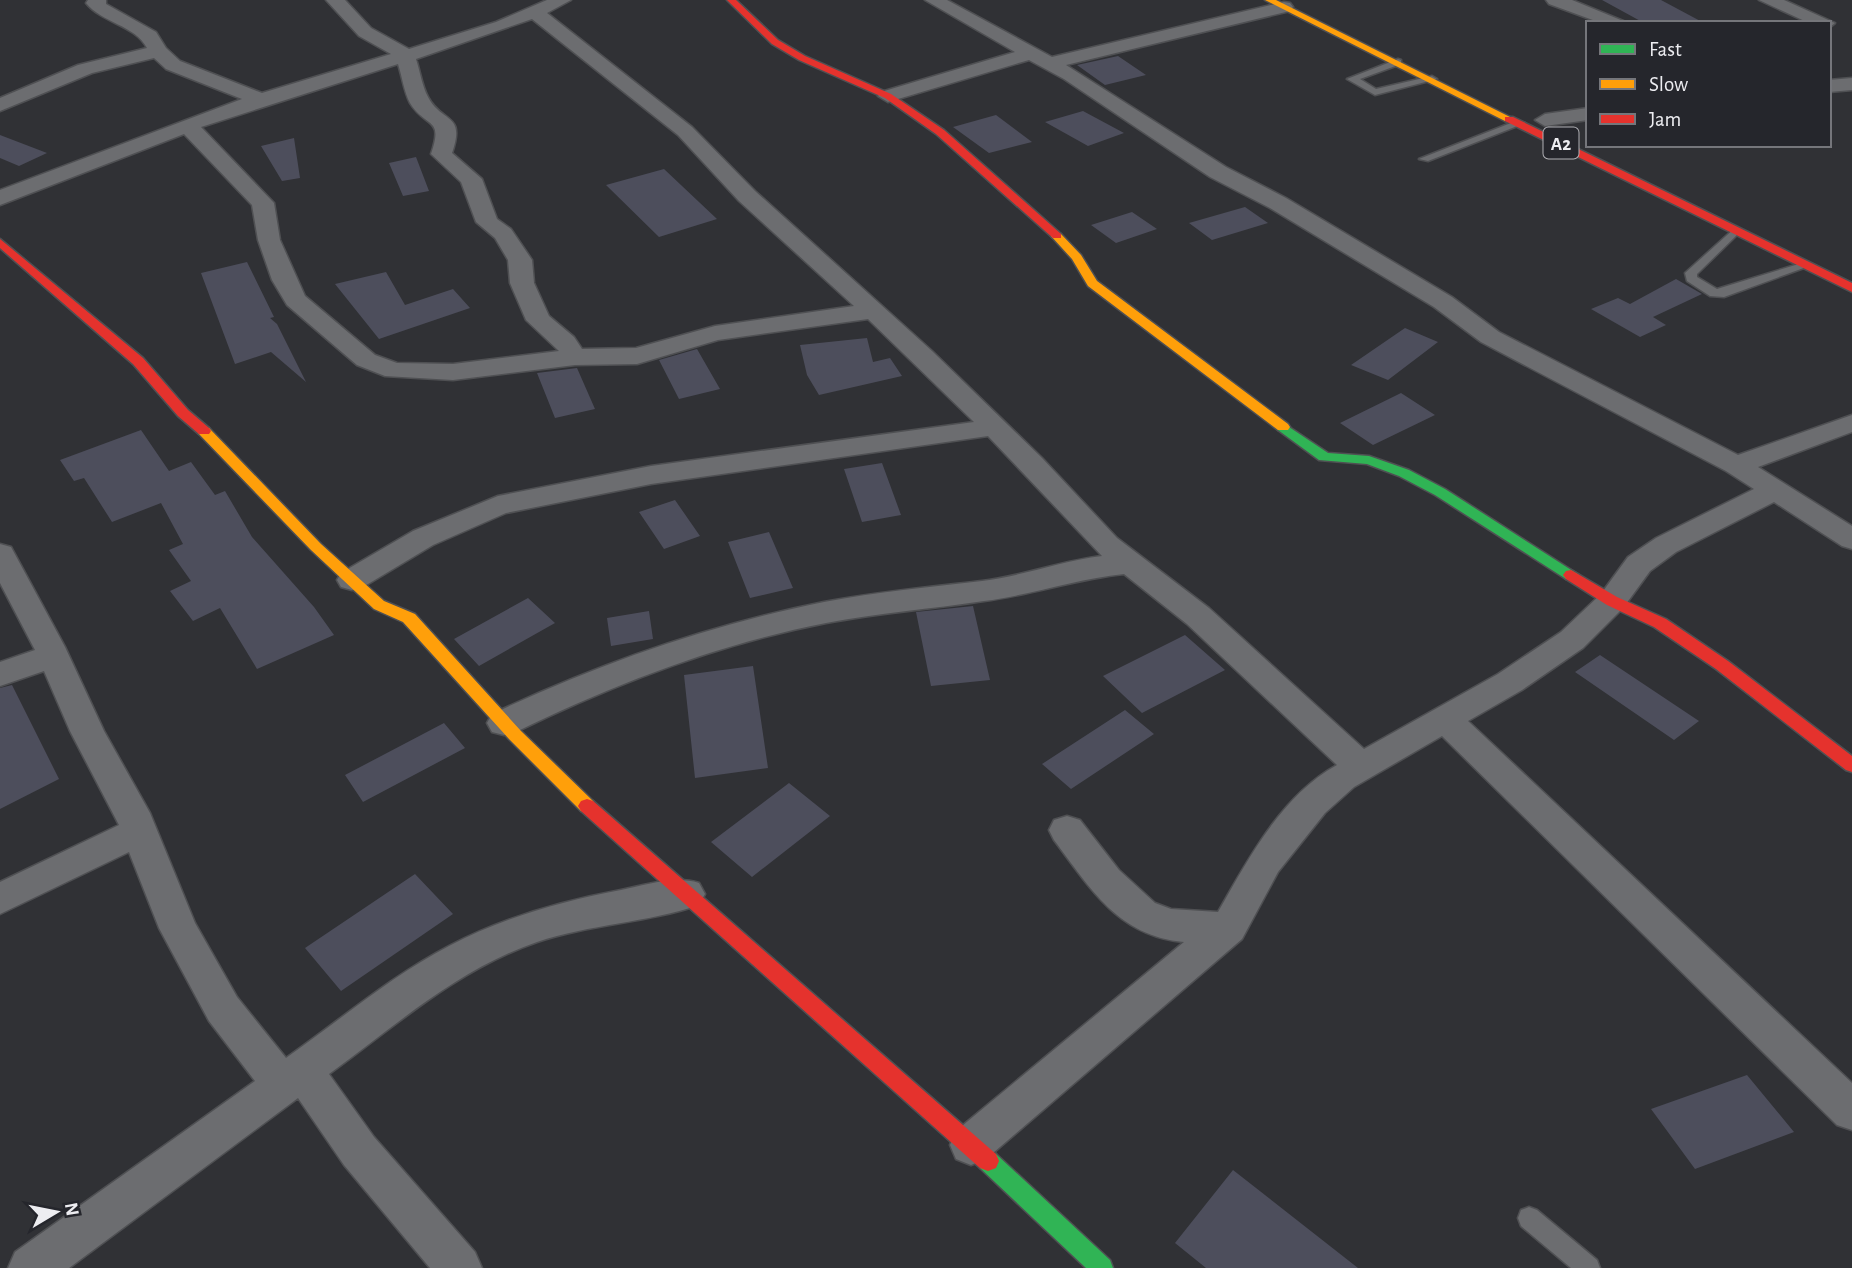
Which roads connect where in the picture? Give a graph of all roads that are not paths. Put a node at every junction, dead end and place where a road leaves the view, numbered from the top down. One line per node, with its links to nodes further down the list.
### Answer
1 (97, 0): 12 (street)
2 (335, 0): 13 (street)
3 (562, 0): 9 (street)
4 (732, 0): 19 (main road)
5 (934, 0): 14 (street)
6 (1555, 0): 10 (street)
7 (1768, 0): 11 (street)
8 (1283, 2): 14 (street); 15 (main road, A2); 23 (main road, A2)
9 (534, 12): 13 (street); 35 (street)
10 (1613, 21)
11 (1822, 21)
12 (158, 51): 20 (street); 21 (street)
13 (405, 54): 20 (street); 36 (street)
14 (1041, 58): 19 (street); 39 (street)
15 (1398, 62): 16 (main road, A2); 16 (lane)
16 (1432, 79): 24 (main road, A2)
17 (1852, 84): 18 (street)
18 (1831, 86)
19 (888, 96): 45 (main road)
20 (261, 100): 25 (street)
21 (0, 106)
22 (1586, 114): 23 (street)
23 (1545, 120): 26 (main road, A2)
24 (1520, 123): 28 (lane); 30 (main road, A2)
25 (187, 125): 29 (street); 36 (street)
26 (1586, 140)
27 (1600, 147): 33 (main road, A2)
28 (1424, 159)
29 (0, 198)
30 (1736, 230): 32 (main road, A2); 32 (lane)
31 (0, 242): 44 (main road)
32 (1806, 265): 34 (main road, A2)
33 (1852, 271)
34 (1852, 288)
35 (872, 311): 36 (street); 38 (street)
36 (575, 357)
37 (1852, 423): 39 (street)
38 (995, 427): 43 (street); 44 (street)
39 (1736, 465): 40 (street)
40 (1774, 490): 41 (street); 45 (street)
41 (1852, 539)
42 (0, 554): 46 (street)
43 (1131, 563): 49 (street); 51 (street)
44 (352, 580): 49 (main road)
45 (1612, 601): 48 (street); 50 (main road)
46 (53, 656): 47 (street); 53 (street)
47 (0, 674)
48 (1444, 718): 51 (street); 58 (street)
49 (504, 723): 54 (main road)
50 (1852, 765)
51 (1360, 766): 56 (street)
52 (1067, 830): 56 (street)
53 (139, 831): 55 (street); 57 (street)
54 (686, 894): 57 (street); 59 (main road)
55 (0, 899)
56 (1229, 928): 59 (street)
57 (292, 1077): 61 (street); 62 (street)
58 (1852, 1111)
59 (971, 1144): 63 (main road)
60 (1529, 1219): 64 (lane)
61 (31, 1268)
62 (459, 1268)
63 (1102, 1268)
64 (1588, 1268)

